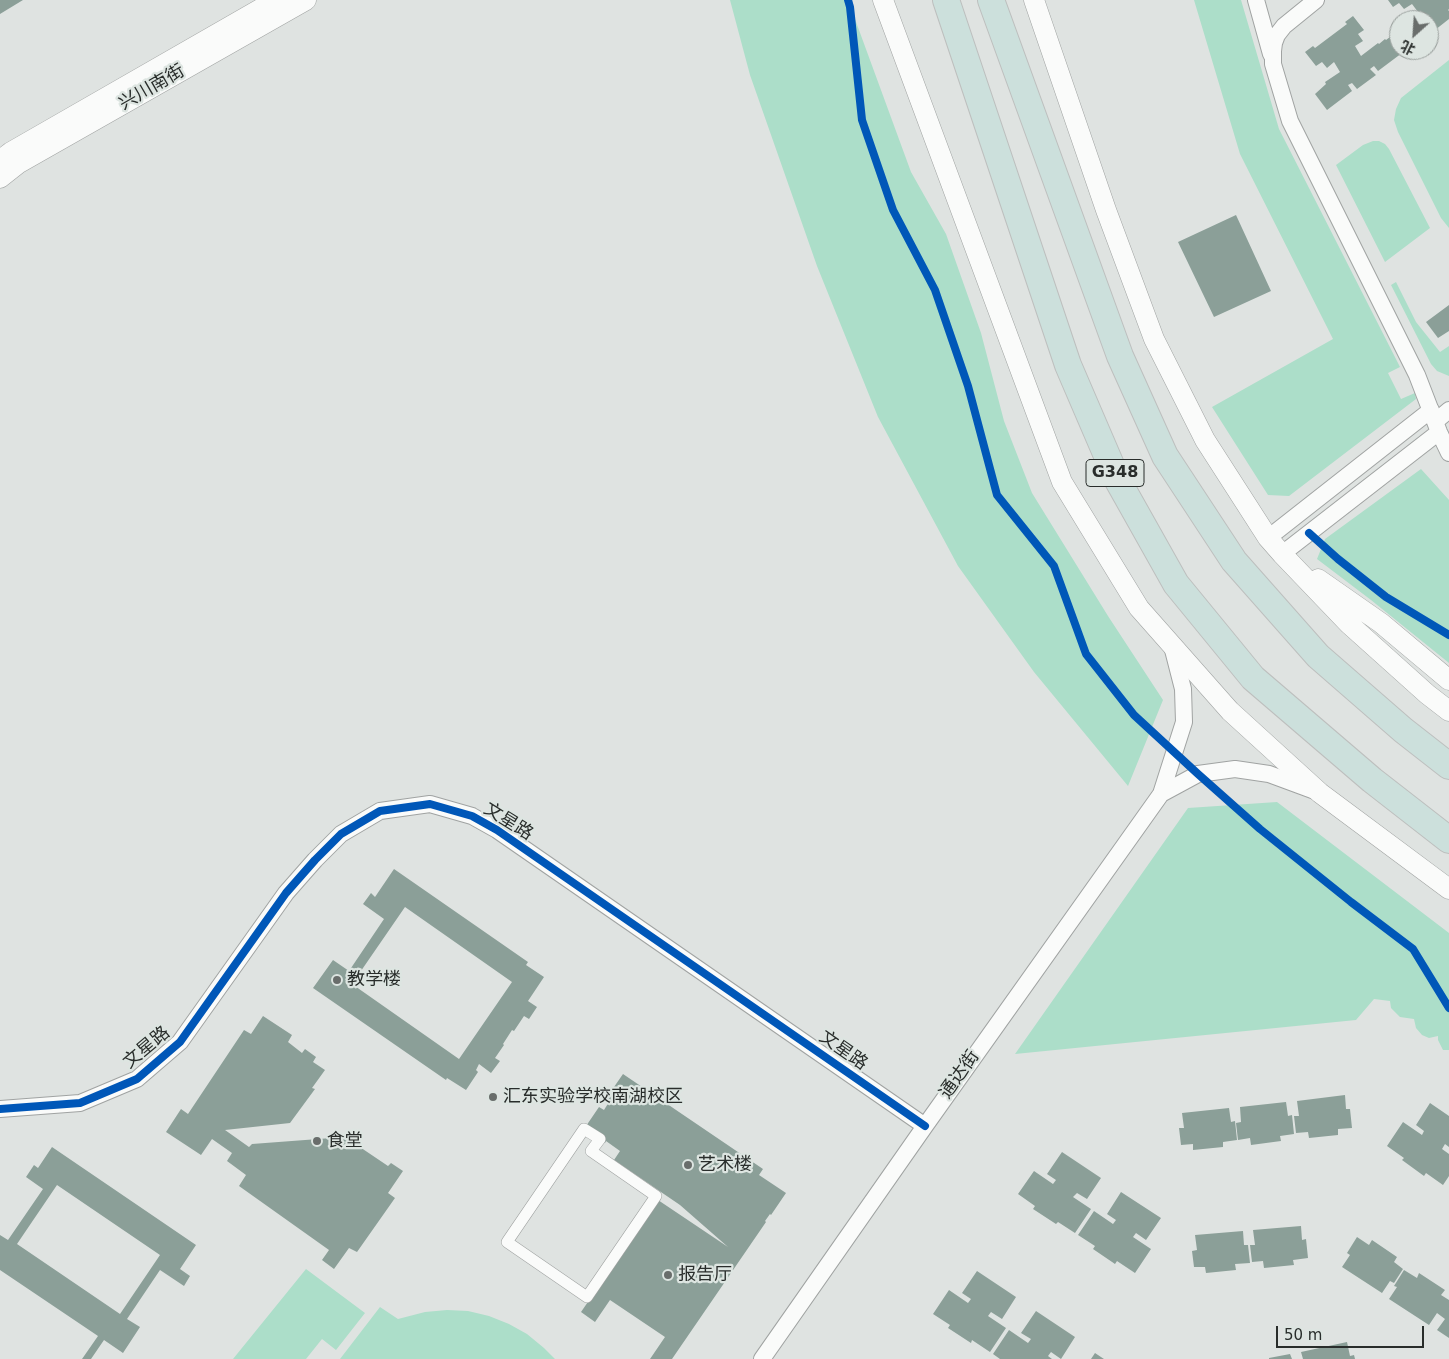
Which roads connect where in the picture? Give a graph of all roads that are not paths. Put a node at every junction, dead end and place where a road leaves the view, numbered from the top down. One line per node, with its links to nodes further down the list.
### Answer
1 (276, 0): 10 (street, 兴川南街)
2 (306, 0): 11 (street, 兴川南街)
3 (883, 0): 17 (street)
4 (946, 0): 23 (highway, G348)
5 (991, 0): 20 (highway, G348)
6 (1034, 0): 15 (street)
7 (1256, 0): 9 (street)
8 (1316, 0): 9 (street)
9 (1274, 64): 13 (street)
10 (0, 161)
11 (0, 178)
12 (1449, 410): 13 (street)
13 (1435, 421): 14 (street); 15 (street); 16 (street)
14 (1449, 453)
15 (1268, 538): 16 (street)
16 (1282, 554): 18 (street); 19 (street)
17 (1172, 644): 21 (street); 22 (street)
18 (1449, 680)
19 (1449, 711)
20 (1449, 766)
21 (1320, 792): 22 (street); 24 (street)
22 (1160, 794): 26 (street, 通达街)
23 (1449, 840)
24 (1449, 888)
25 (0, 1109): 26 (street, 文星路)
26 (924, 1126): 28 (street, 通达街)
27 (584, 1129): 27 (street)
28 (762, 1359)

